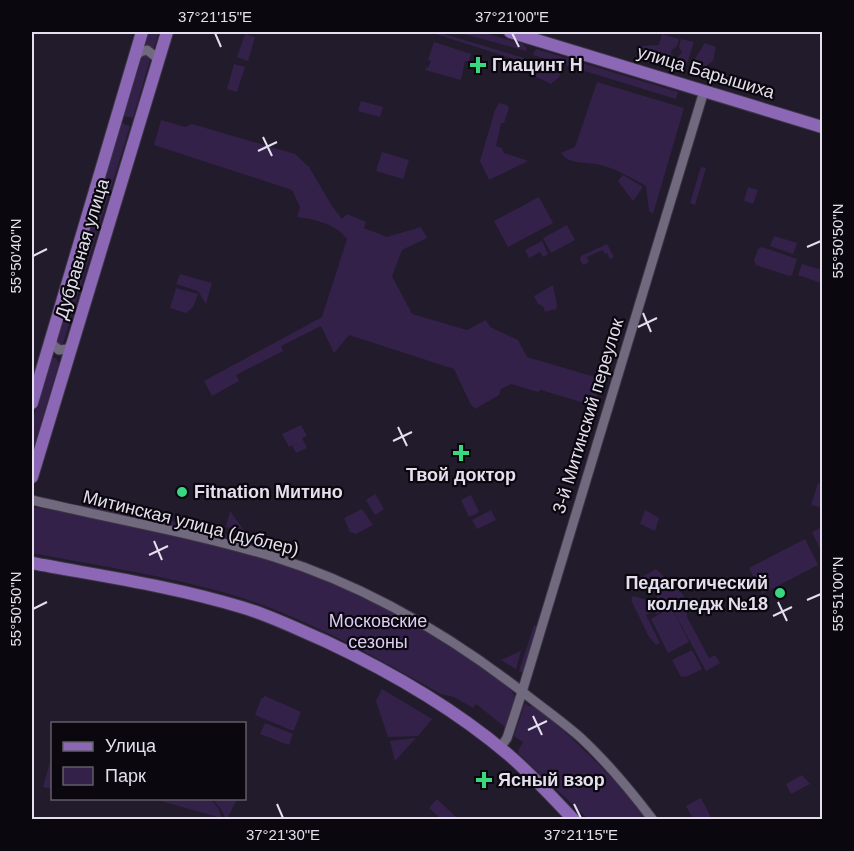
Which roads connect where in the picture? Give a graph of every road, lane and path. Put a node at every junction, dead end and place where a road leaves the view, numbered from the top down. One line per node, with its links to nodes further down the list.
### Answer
1 (142, 32): 4 (main road, Дубравная улица)
2 (167, 32): 5 (main road, Дубравная улица)
3 (510, 32): 6 (main road, улица Барышиха)
4 (135, 57): 5 (street); 8 (main road, Дубравная улица)
5 (157, 64): 9 (main road, Дубравная улица)
6 (704, 91): 7 (main road, улица Барышиха); 16 (street, 3-й Митинский переулок)
7 (822, 127)
8 (52, 337): 9 (street); 10 (main road, Дубравная улица)
9 (72, 342): 11 (main road, Дубравная улица)
10 (45, 361): 11 (street); 12 (main road, Дубравная улица)
11 (65, 367): 13 (main road, Дубравная улица)
12 (32, 403)
13 (32, 477)
14 (32, 500): 16 (street, Митинская улица (дублер))
15 (32, 563): 17 (main road)
16 (522, 692): 17 (street, 3-й Митинский переулок); 19 (street, Митинская улица (дублер))
17 (500, 748): 18 (main road)
18 (574, 819)
19 (653, 819)

